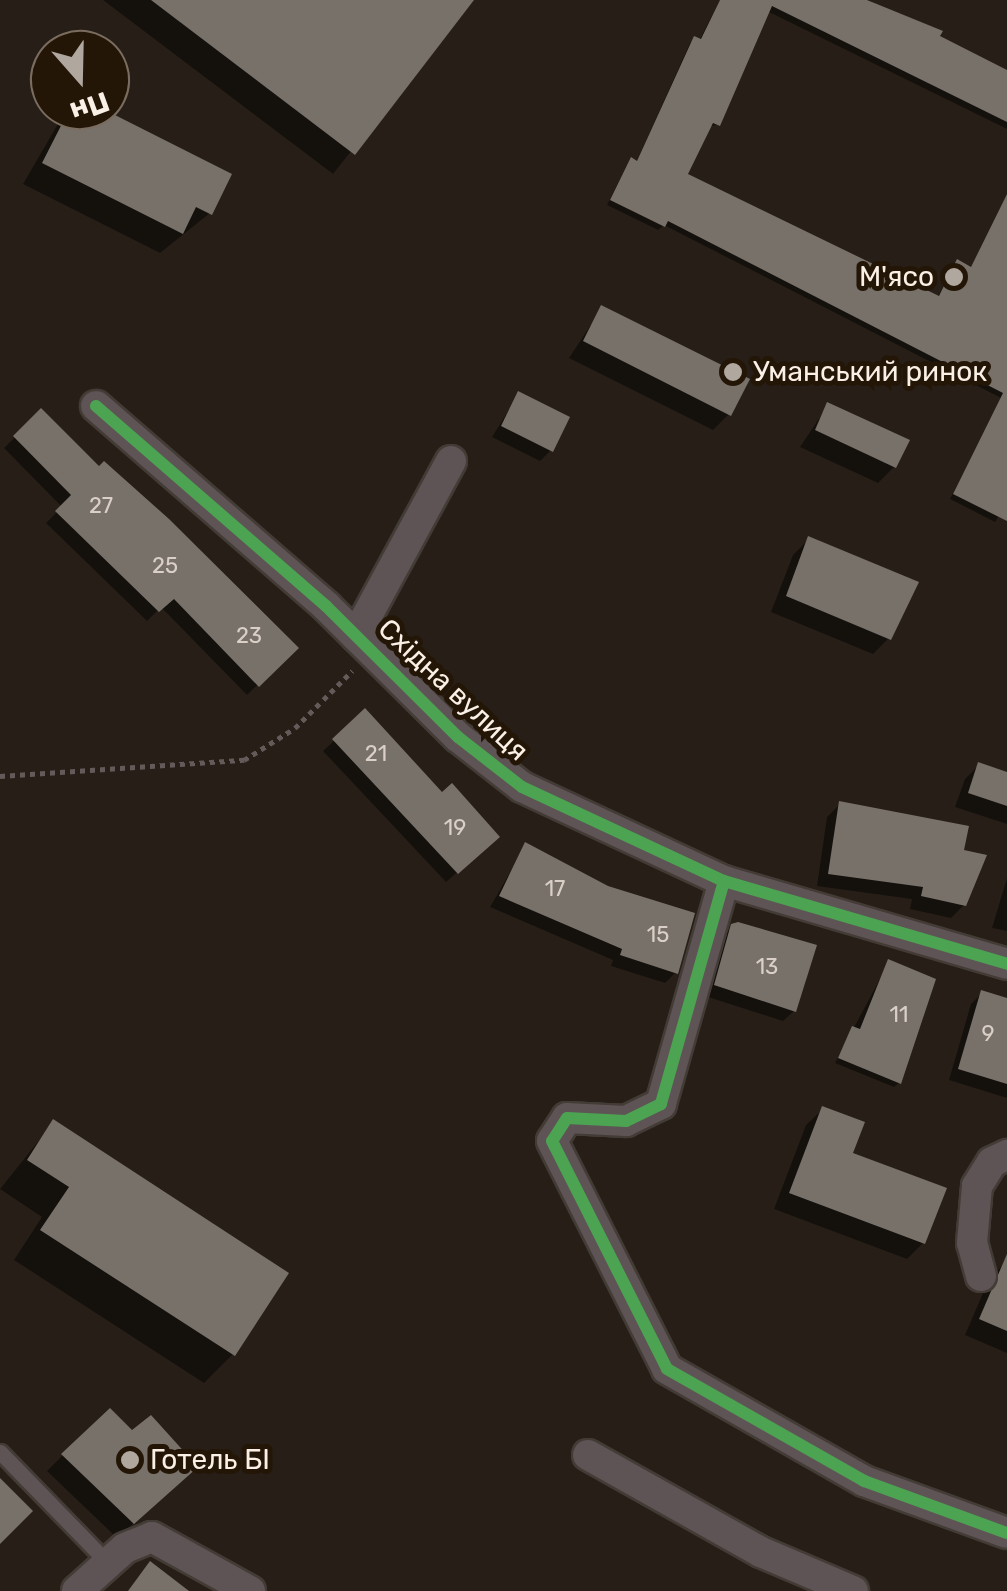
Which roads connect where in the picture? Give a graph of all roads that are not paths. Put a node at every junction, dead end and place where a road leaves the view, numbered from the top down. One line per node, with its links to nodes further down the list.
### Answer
1 (96, 406): 3 (street, Східна вулиця)
2 (450, 462): 3 (street)
3 (364, 643): 4 (street, Східна вулиця)
4 (724, 881): 5 (street, Східна вулиця); 10 (street)
5 (1007, 964)
6 (1007, 1156): 7 (street)
7 (981, 1276)
8 (0, 1452): 11 (lane)
9 (588, 1455): 14 (street)
10 (1007, 1533)
11 (117, 1556): 12 (street); 13 (street)
12 (76, 1591)
13 (250, 1591)
14 (852, 1591)

